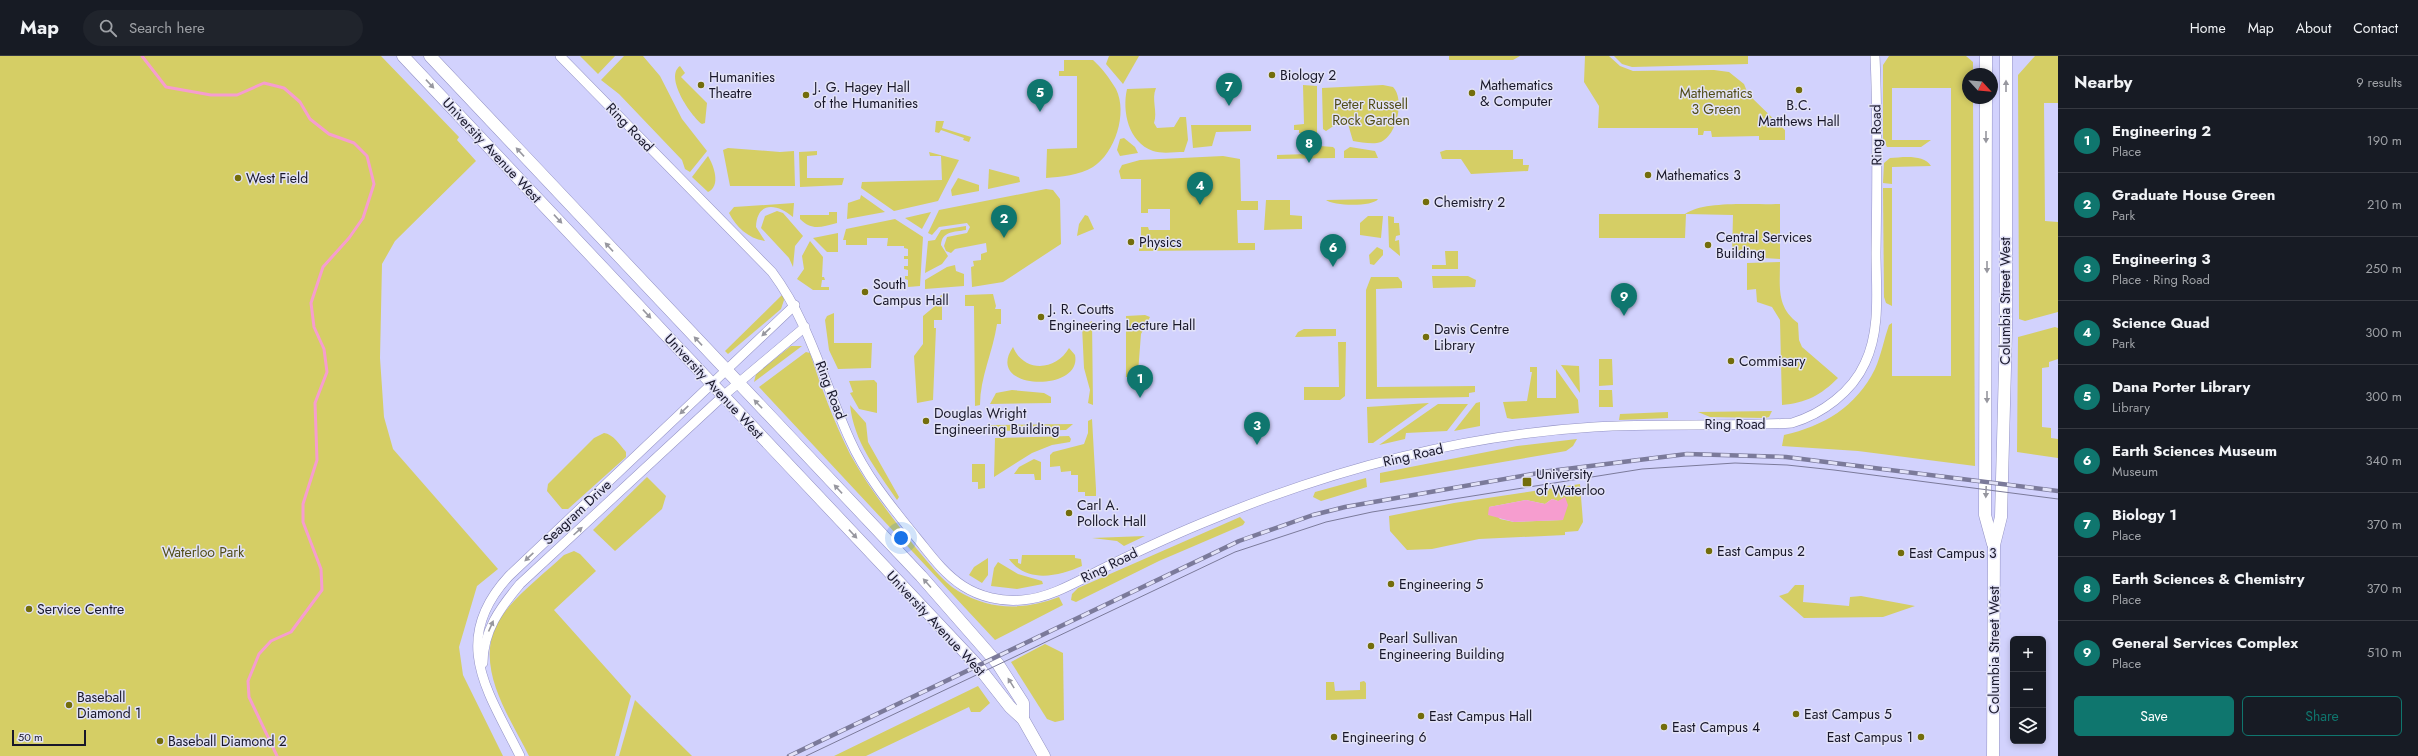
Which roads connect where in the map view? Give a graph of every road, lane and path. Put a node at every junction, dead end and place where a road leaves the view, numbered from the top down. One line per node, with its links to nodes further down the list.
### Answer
1 (403, 56): 12 (main road, University Avenue West, one-way to 12)
2 (430, 56): 11 (main road, University Avenue West, one-way to 2)
3 (560, 56): 9 (street, Ring Road)
4 (1875, 56): 10 (street, Ring Road)
5 (1986, 56): 7 (main road)
6 (2006, 56): 15 (main road, Columbia Street West, one-way to 6)
7 (1986, 68)
8 (1986, 104): 15 (main road, Columbia Street West, one-way to 15)
9 (795, 305): 10 (street, Ring Road); 11 (street, one-way to 11)
10 (805, 328): 13 (street)
11 (725, 370): 12 (street, Seagram Drive); 13 (main road, University Avenue West)
12 (711, 382): 14 (main road, University Avenue West); 16 (street, Seagram Drive, one-way to 16)
13 (737, 383): 14 (street, Seagram Drive); 17 (main road, University Avenue West, one-way to 13)
14 (723, 396): 16 (street, Seagram Drive, one-way to 14); 17 (main road, University Avenue West, one-way to 17)
15 (1994, 545): 20 (main road, Columbia Street West)
16 (483, 678): 18 (street, Seagram Drive)
17 (1023, 718): 19 (main road, University Avenue West)
18 (520, 756)
19 (1044, 756)
20 (1993, 756)

